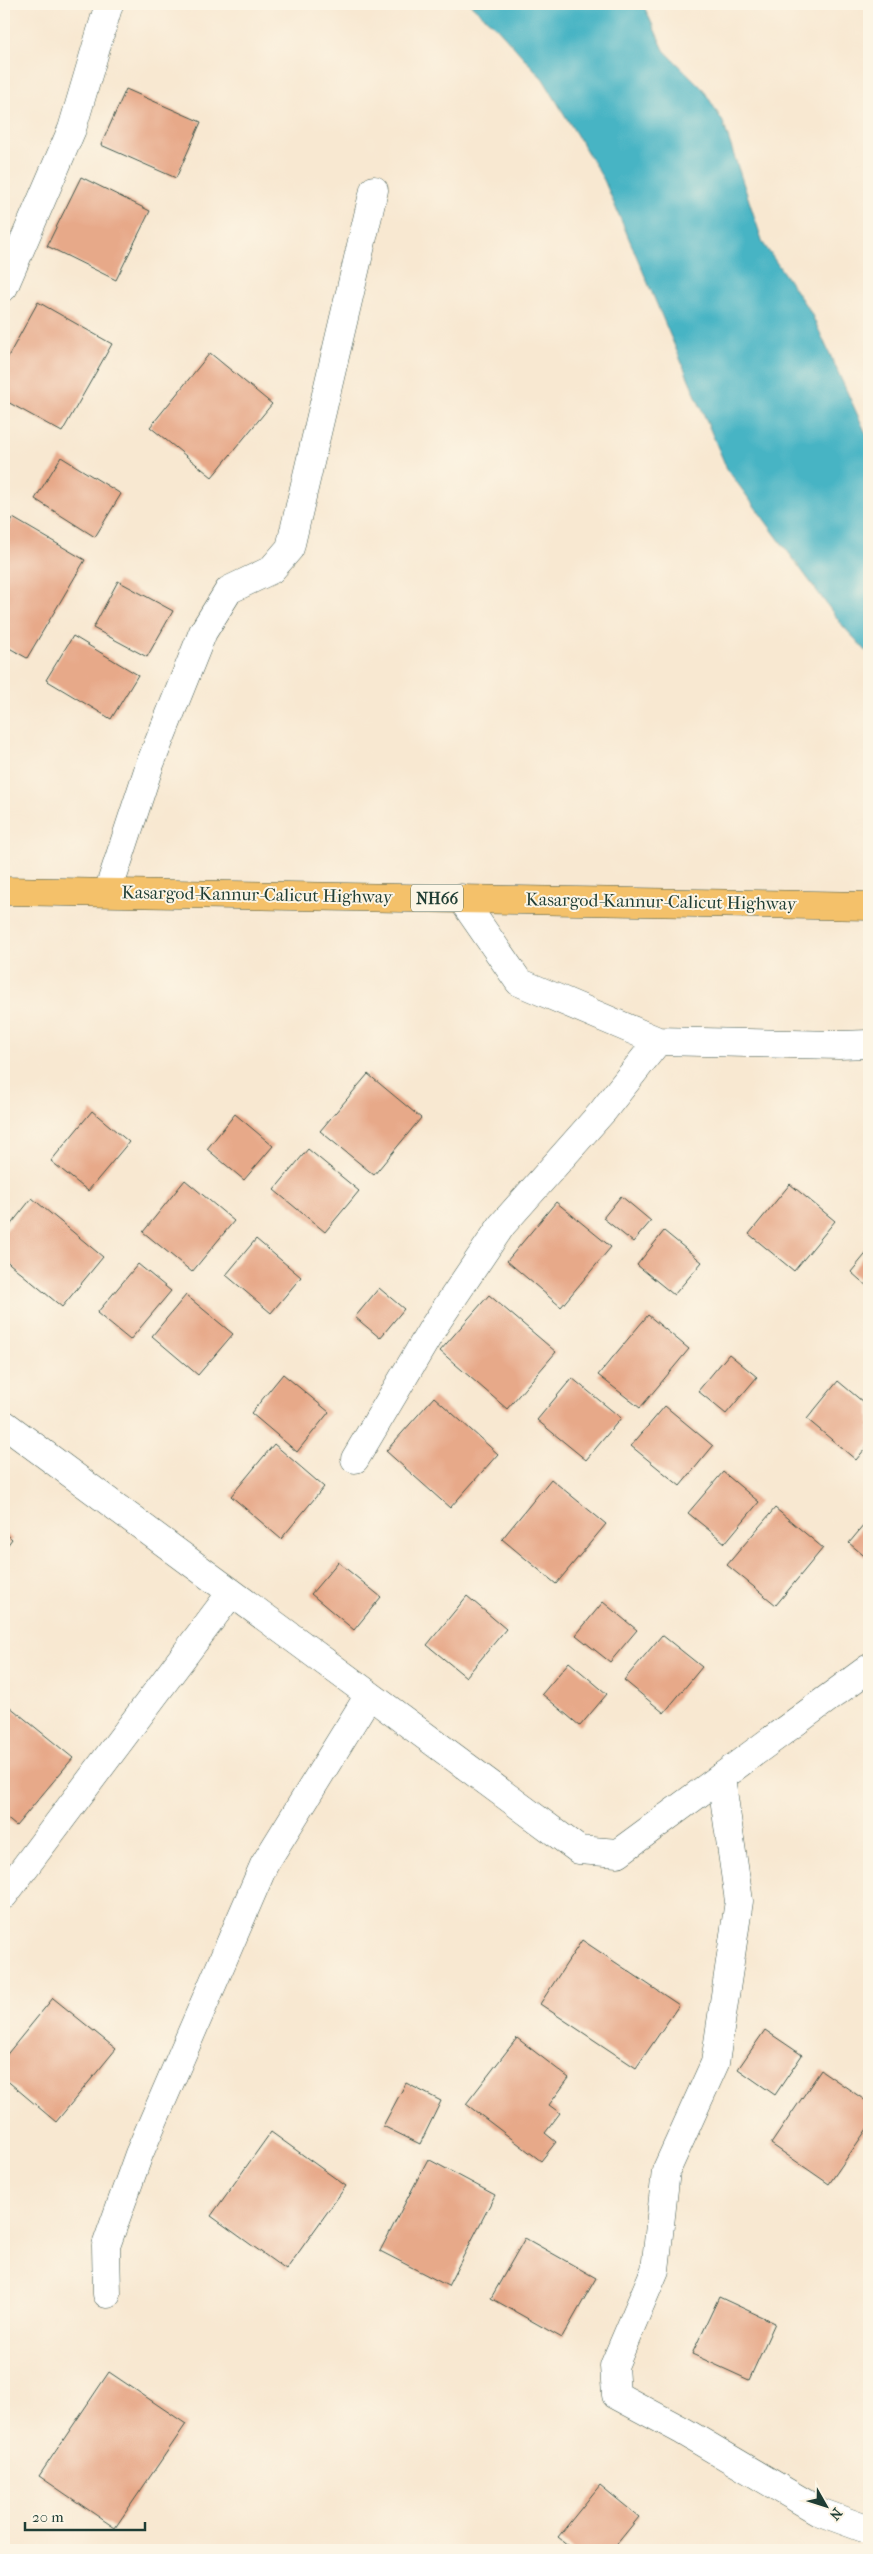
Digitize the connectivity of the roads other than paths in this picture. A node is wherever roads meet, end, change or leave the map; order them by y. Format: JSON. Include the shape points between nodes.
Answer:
{"nodes":[{"id":1,"x":108,"y":4,"type":"edge"},
{"id":2,"x":374,"y":190,"type":"dead end"},
{"id":3,"x":4,"y":287,"type":"edge"},
{"id":4,"x":4,"y":891,"type":"edge"},
{"id":5,"x":108,"y":892,"type":"junction"},
{"id":6,"x":461,"y":898,"type":"junction"},
{"id":7,"x":869,"y":906,"type":"edge"},
{"id":8,"x":658,"y":1041,"type":"junction"},
{"id":9,"x":869,"y":1044,"type":"edge"},
{"id":10,"x":4,"y":1424,"type":"edge"},
{"id":11,"x":355,"y":1460,"type":"dead end"},
{"id":12,"x":231,"y":1593,"type":"junction"},
{"id":13,"x":869,"y":1668,"type":"edge"},
{"id":14,"x":369,"y":1695,"type":"junction"},
{"id":15,"x":721,"y":1777,"type":"junction"},
{"id":16,"x":4,"y":1895,"type":"edge"},
{"id":17,"x":107,"y":2294,"type":"dead end"},
{"id":18,"x":869,"y":2530,"type":"edge"}],
"edges":[{"from":1,"to":3,"type":"street","via":[[72,129]]},
{"from":2,"to":5,"type":"street","via":[[290,548],[271,570],[229,590],[203,632],[150,764]]},
{"from":4,"to":5,"type":"highway","name":"Kasargod-Kannur-Calicut Highway","number":"NH66"},
{"from":5,"to":6,"type":"highway","name":"Kasargod-Kannur-Calicut Highway","number":"NH66"},
{"from":6,"to":7,"type":"highway","name":"Kasargod-Kannur-Calicut Highway","number":"NH66"},
{"from":6,"to":8,"type":"street","via":[[520,982]]},
{"from":8,"to":9,"type":"street"},
{"from":8,"to":11,"type":"street","via":[[603,1111],[502,1225],[434,1326]]},
{"from":10,"to":12,"type":"street"},
{"from":12,"to":14,"type":"street"},
{"from":12,"to":16,"type":"street"},
{"from":13,"to":15,"type":"street"},
{"from":14,"to":15,"type":"street","via":[[578,1850],[618,1853]]},
{"from":14,"to":17,"type":"street","via":[[264,1865],[139,2154],[106,2246]]},
{"from":15,"to":18,"type":"street","via":[[739,1901],[715,2063],[666,2171],[655,2270],[614,2366],[616,2395],[820,2512]]}]}
